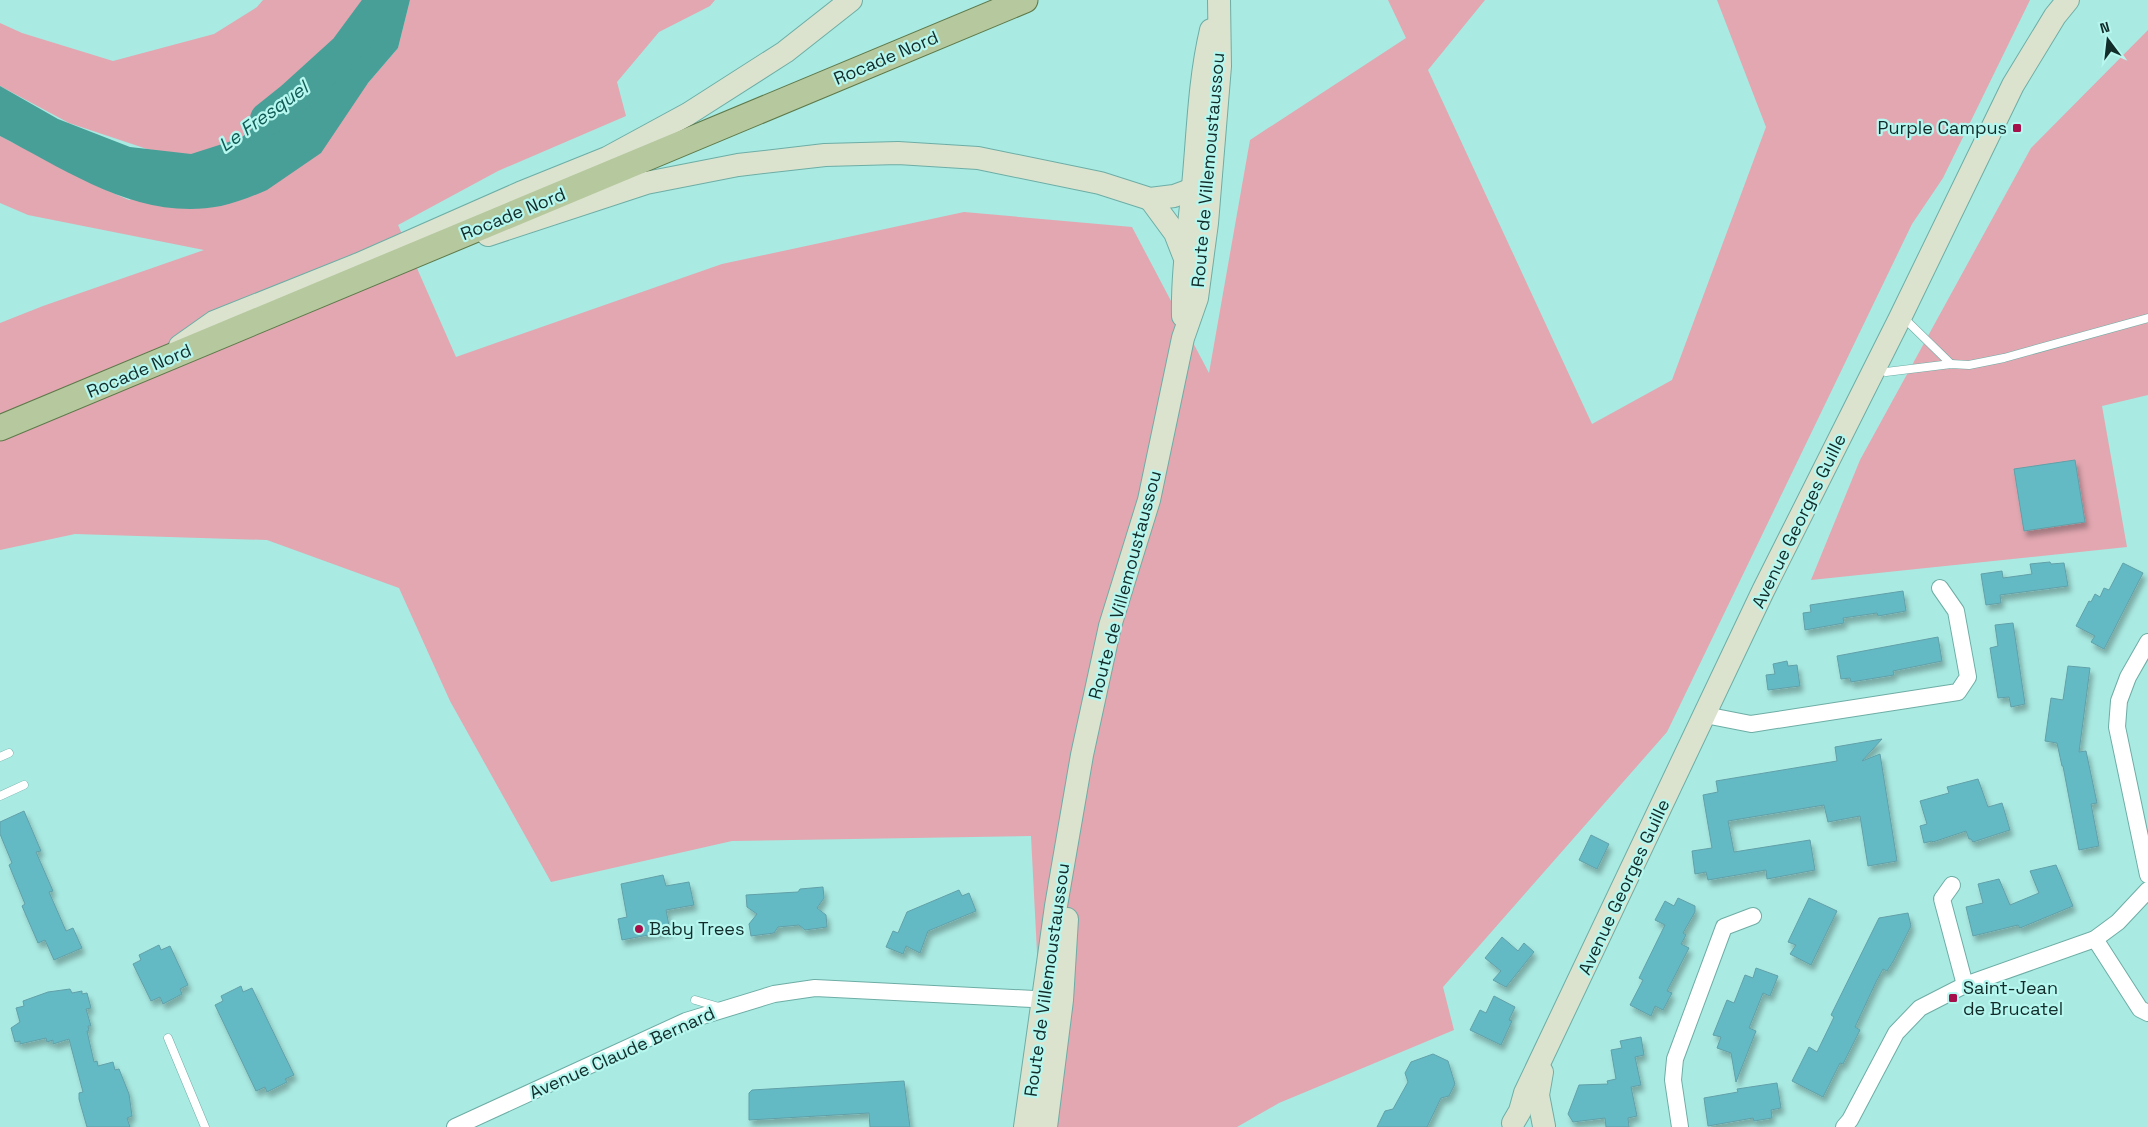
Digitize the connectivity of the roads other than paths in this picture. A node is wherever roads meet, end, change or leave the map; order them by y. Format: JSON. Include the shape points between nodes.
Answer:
{"nodes":[{"id":1,"x":851,"y":0,"type":"edge"},
{"id":2,"x":1025,"y":0,"type":"edge"},
{"id":3,"x":1218,"y":0,"type":"edge"},
{"id":4,"x":2068,"y":0,"type":"edge"},
{"id":5,"x":1211,"y":172,"type":"junction"},
{"id":6,"x":1193,"y":189,"type":"junction"},
{"id":7,"x":1150,"y":199,"type":"junction"},
{"id":8,"x":1185,"y":258,"type":"junction"},
{"id":9,"x":383,"y":267,"type":"junction"},
{"id":10,"x":1900,"y":318,"type":"junction"},
{"id":11,"x":2148,"y":318,"type":"edge"},
{"id":12,"x":1183,"y":338,"type":"junction"},
{"id":13,"x":1951,"y":364,"type":"junction"},
{"id":14,"x":151,"y":366,"type":"junction"},
{"id":15,"x":1875,"y":367,"type":"junction"},
{"id":16,"x":0,"y":428,"type":"edge"},
{"id":17,"x":1940,"y":588,"type":"dead end"},
{"id":18,"x":2147,"y":646,"type":"edge"},
{"id":19,"x":1705,"y":715,"type":"junction"},
{"id":20,"x":9,"y":753,"type":"dead end"},
{"id":21,"x":0,"y":756,"type":"edge"},
{"id":22,"x":24,"y":785,"type":"dead end"},
{"id":23,"x":0,"y":796,"type":"edge"},
{"id":24,"x":2148,"y":875,"type":"edge"},
{"id":25,"x":1952,"y":885,"type":"dead end"},
{"id":26,"x":2148,"y":890,"type":"edge"},
{"id":27,"x":1753,"y":916,"type":"dead end"},
{"id":28,"x":2095,"y":939,"type":"junction"},
{"id":29,"x":1965,"y":985,"type":"junction"},
{"id":30,"x":695,"y":1000,"type":"dead end"},
{"id":31,"x":1053,"y":1000,"type":"junction"},
{"id":32,"x":724,"y":1008,"type":"junction"},
{"id":33,"x":2148,"y":1013,"type":"edge"},
{"id":34,"x":168,"y":1038,"type":"dead end"},
{"id":35,"x":1546,"y":1052,"type":"junction"},
{"id":36,"x":1508,"y":1125,"type":"edge"},
{"id":37,"x":1545,"y":1126,"type":"edge"},
{"id":38,"x":205,"y":1127,"type":"edge"},
{"id":39,"x":455,"y":1127,"type":"edge"},
{"id":40,"x":1025,"y":1127,"type":"edge"},
{"id":41,"x":1046,"y":1127,"type":"edge"},
{"id":42,"x":1680,"y":1127,"type":"edge"},
{"id":43,"x":1844,"y":1127,"type":"edge"}],
"edges":[{"from":1,"to":14,"type":"street","via":[[785,52],[688,114],[607,158],[214,322]]},
{"from":2,"to":9,"type":"main road","name":"Rocade Nord"},
{"from":3,"to":5,"type":"street","name":"Route de Villemoustaussou","via":[[1220,66]]},
{"from":3,"to":6,"type":"street","name":"Route de Villemoustaussou","via":[[1204,62]]},
{"from":4,"to":10,"type":"street","name":"Avenue Georges Guille","via":[[2013,85]]},
{"from":5,"to":6,"type":"street"},
{"from":5,"to":12,"type":"street","name":"Route de Villemoustaussou","via":[[1197,298]]},
{"from":6,"to":7,"type":"street","via":[[1174,196]]},
{"from":6,"to":8,"type":"street","name":"Route de Villemoustaussou"},
{"from":7,"to":8,"type":"street","via":[[1176,233]]},
{"from":7,"to":9,"type":"street","via":[[1100,182],[978,158],[898,153],[825,154],[738,165],[646,183]]},
{"from":8,"to":12,"type":"street","name":"Route de Villemoustaussou"},
{"from":9,"to":14,"type":"main road","name":"Rocade Nord"},
{"from":10,"to":13,"type":"lane","via":[[1910,323]]},
{"from":10,"to":15,"type":"street","name":"Avenue Georges Guille"},
{"from":11,"to":13,"type":"lane","via":[[2004,358],[1969,365]]},
{"from":12,"to":31,"type":"street","name":"Route de Villemoustaussou","via":[[1149,500],[1110,626],[1082,755],[1056,906]]},
{"from":13,"to":15,"type":"lane","via":[[1886,372]]},
{"from":14,"to":16,"type":"main road","name":"Rocade Nord"},
{"from":15,"to":19,"type":"street","name":"Avenue Georges Guille"},
{"from":17,"to":19,"type":"street","via":[[1956,611],[1968,677],[1958,692],[1751,724]]},
{"from":18,"to":24,"type":"street","via":[[2128,677],[2119,700],[2117,727]]},
{"from":19,"to":35,"type":"street","name":"Avenue Georges Guille"},
{"from":20,"to":21,"type":"lane"},
{"from":22,"to":23,"type":"lane"},
{"from":25,"to":29,"type":"street","via":[[1942,899]]},
{"from":26,"to":28,"type":"street","via":[[2118,922]]},
{"from":27,"to":42,"type":"street","via":[[1724,927],[1675,1058],[1673,1080]]},
{"from":28,"to":29,"type":"street"},
{"from":28,"to":33,"type":"street","via":[[2140,1009]]},
{"from":29,"to":43,"type":"street","via":[[1920,1008],[1896,1033]]},
{"from":30,"to":32,"type":"lane"},
{"from":31,"to":32,"type":"street","name":"Avenue Claude Bernard","via":[[816,988],[774,994]]},
{"from":31,"to":40,"type":"street","name":"Route de Villemoustaussou"},
{"from":31,"to":41,"type":"street","name":"Route de Villemoustaussou"},
{"from":32,"to":39,"type":"street","name":"Avenue Claude Bernard","via":[[686,1021]]},
{"from":34,"to":38,"type":"lane"},
{"from":35,"to":36,"type":"street","name":"Avenue Georges Guille","via":[[1525,1093],[1520,1111]]},
{"from":35,"to":37,"type":"street","name":"Avenue Georges Guille","via":[[1538,1095]]},
{"from":36,"to":37,"type":"street","via":[[1532,1122]]}]}
